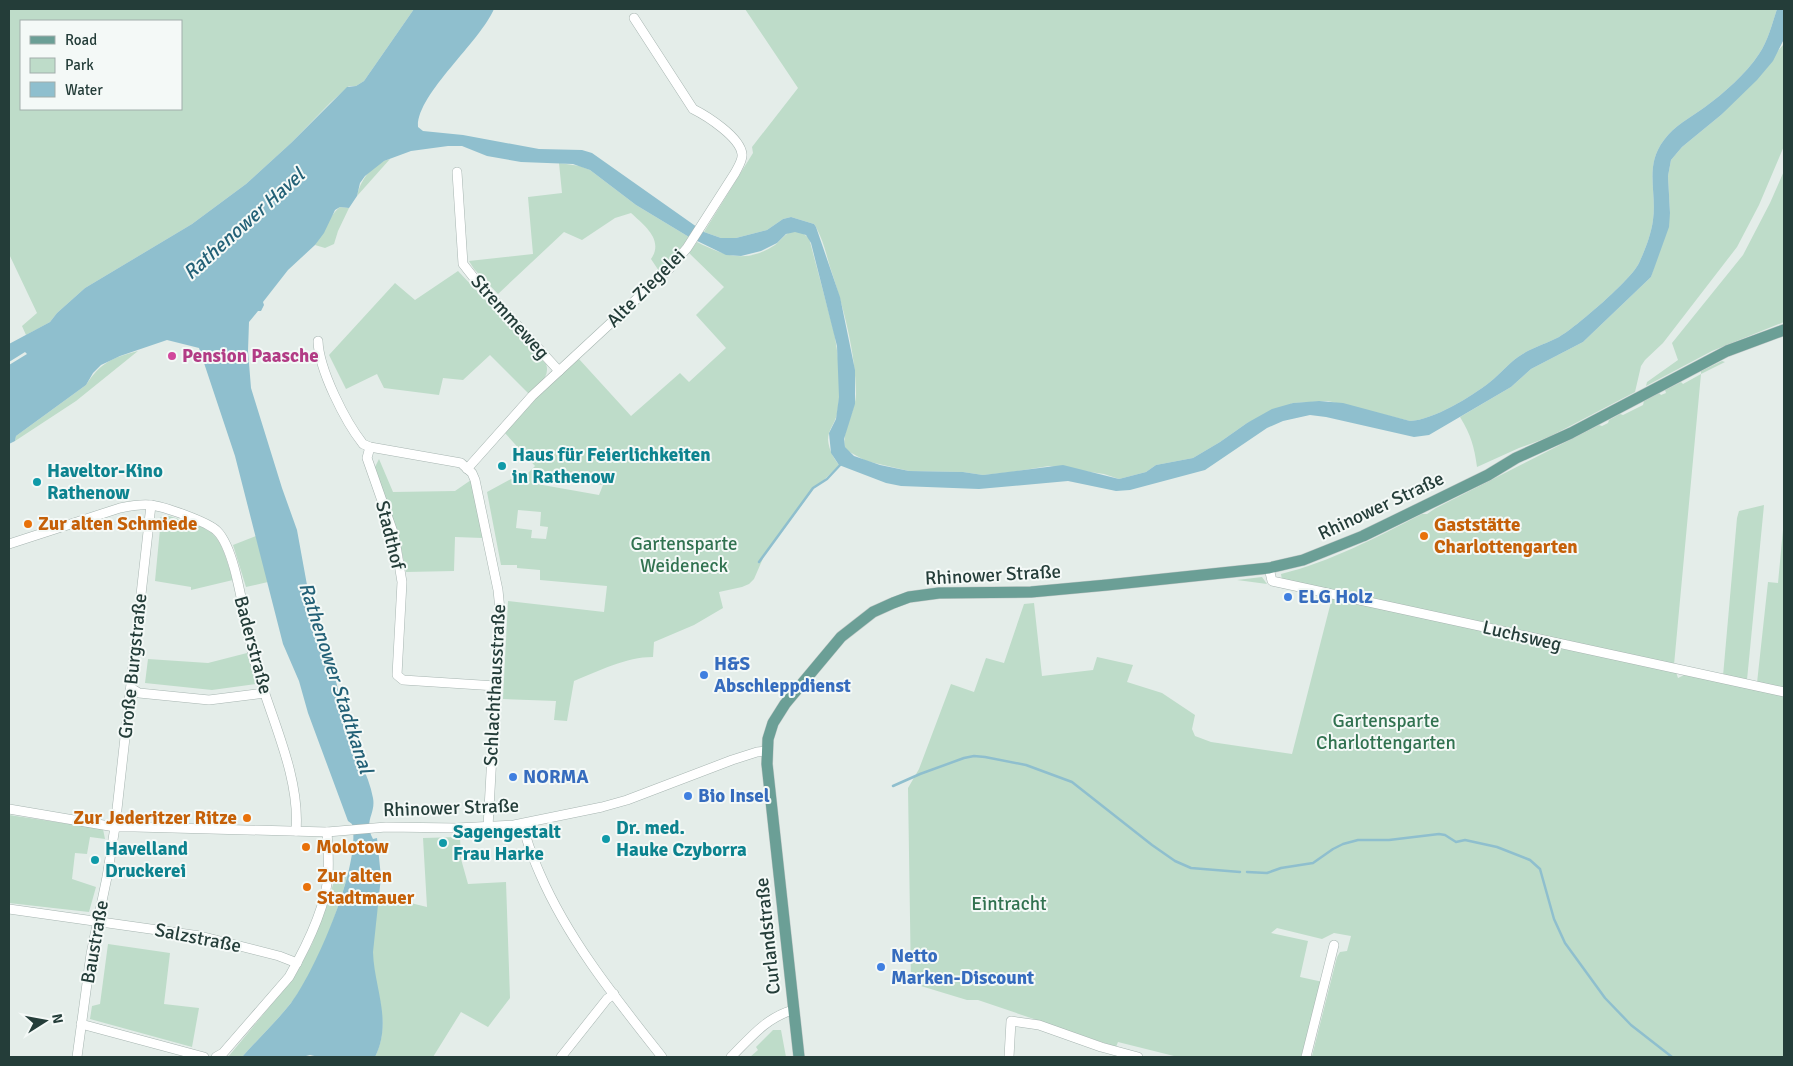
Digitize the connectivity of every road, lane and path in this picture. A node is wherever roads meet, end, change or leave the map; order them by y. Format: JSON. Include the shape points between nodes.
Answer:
{"nodes":[{"id":1,"x":634,"y":18,"type":"dead end"},
{"id":2,"x":457,"y":172,"type":"dead end"},
{"id":3,"x":1784,"y":330,"type":"edge"},
{"id":4,"x":318,"y":341,"type":"dead end"},
{"id":5,"x":559,"y":370,"type":"junction"},
{"id":6,"x":370,"y":447,"type":"junction"},
{"id":7,"x":467,"y":468,"type":"junction"},
{"id":8,"x":151,"y":505,"type":"junction"},
{"id":9,"x":9,"y":544,"type":"edge"},
{"id":10,"x":1269,"y":568,"type":"junction"},
{"id":11,"x":496,"y":686,"type":"junction"},
{"id":12,"x":131,"y":688,"type":"junction"},
{"id":13,"x":1784,"y":692,"type":"edge"},
{"id":14,"x":265,"y":693,"type":"junction"},
{"id":15,"x":766,"y":752,"type":"junction"},
{"id":16,"x":9,"y":808,"type":"edge"},
{"id":17,"x":523,"y":824,"type":"junction"},
{"id":18,"x":115,"y":826,"type":"junction"},
{"id":19,"x":488,"y":827,"type":"junction"},
{"id":20,"x":296,"y":830,"type":"junction"},
{"id":21,"x":327,"y":832,"type":"junction"},
{"id":22,"x":9,"y":909,"type":"edge"},
{"id":23,"x":98,"y":921,"type":"junction"},
{"id":24,"x":1334,"y":945,"type":"dead end"},
{"id":25,"x":297,"y":963,"type":"junction"},
{"id":26,"x":614,"y":994,"type":"junction"},
{"id":27,"x":793,"y":1010,"type":"junction"},
{"id":28,"x":81,"y":1024,"type":"junction"},
{"id":29,"x":76,"y":1057,"type":"edge"},
{"id":30,"x":204,"y":1057,"type":"edge"},
{"id":31,"x":216,"y":1057,"type":"edge"},
{"id":32,"x":561,"y":1057,"type":"edge"},
{"id":33,"x":662,"y":1057,"type":"edge"},
{"id":34,"x":731,"y":1057,"type":"edge"},
{"id":35,"x":799,"y":1057,"type":"edge"},
{"id":36,"x":1009,"y":1057,"type":"edge"},
{"id":37,"x":1138,"y":1057,"type":"edge"},
{"id":38,"x":1306,"y":1057,"type":"edge"}],
"edges":[{"from":1,"to":5,"type":"street","name":"Alte Ziegelei","via":[[692,109],[709,117],[736,141],[742,158],[736,173],[687,248],[669,269]]},
{"from":2,"to":5,"type":"street","name":"Stremmeweg","via":[[463,264]]},
{"from":3,"to":10,"type":"main road","name":"Rhinower Straße","via":[[1728,351],[1363,536],[1321,554]]},
{"from":4,"to":6,"type":"street","via":[[320,358],[333,392],[363,444]]},
{"from":5,"to":7,"type":"street","name":"Alte Ziegelei"},
{"from":6,"to":7,"type":"street","via":[[453,461]]},
{"from":6,"to":11,"type":"street","name":"Stadthof","via":[[367,458],[394,535],[402,582],[397,675],[403,680]]},
{"from":7,"to":11,"type":"street","name":"Schlachthausstraße","via":[[478,488],[498,590]]},
{"from":8,"to":9,"type":"street","via":[[120,508]]},
{"from":8,"to":12,"type":"street","name":"Große Burgstraße"},
{"from":8,"to":14,"type":"street","name":"Baderstraße","via":[[205,522],[222,537],[229,551],[252,652]]},
{"from":10,"to":13,"type":"street","name":"Luchsweg","via":[[1272,581]]},
{"from":10,"to":15,"type":"main road","name":"Rhinower Straße","via":[[1031,592],[939,593],[893,603],[873,612],[841,637],[785,704],[768,739]]},
{"from":11,"to":19,"type":"street","name":"Schlachthausstraße"},
{"from":12,"to":14,"type":"street","via":[[139,693],[203,700]]},
{"from":12,"to":18,"type":"street","name":"Große Burgstraße"},
{"from":14,"to":20,"type":"street","name":"Baderstraße","via":[[295,794]]},
{"from":15,"to":17,"type":"street","name":"Rhinower Straße","via":[[732,760],[611,805]]},
{"from":15,"to":27,"type":"main road","name":"Curlandstraße"},
{"from":16,"to":18,"type":"street","name":"Rhinower Straße"},
{"from":17,"to":19,"type":"street","name":"Rhinower Straße"},
{"from":17,"to":26,"type":"street","via":[[536,865],[555,906]]},
{"from":18,"to":20,"type":"street","name":"Rhinower Straße"},
{"from":18,"to":23,"type":"street","name":"Baustraße"},
{"from":19,"to":21,"type":"street","name":"Rhinower Straße","via":[[369,828]]},
{"from":20,"to":21,"type":"street","name":"Rhinower Straße"},
{"from":21,"to":25,"type":"street","via":[[328,876],[322,903]]},
{"from":22,"to":23,"type":"street","name":"Salzstraße"},
{"from":23,"to":25,"type":"street","name":"Salzstraße","via":[[215,939]]},
{"from":23,"to":28,"type":"street","name":"Baustraße"},
{"from":24,"to":38,"type":"street"},
{"from":25,"to":31,"type":"street","via":[[289,977],[223,1054]]},
{"from":26,"to":32,"type":"street"},
{"from":26,"to":33,"type":"street"},
{"from":27,"to":34,"type":"street","via":[[770,1019]]},
{"from":27,"to":35,"type":"main road","name":"Curlandstraße"},
{"from":28,"to":29,"type":"street","name":"Baustraße"},
{"from":28,"to":30,"type":"street"},
{"from":36,"to":37,"type":"street","via":[[1011,1021],[1039,1025]]}]}
